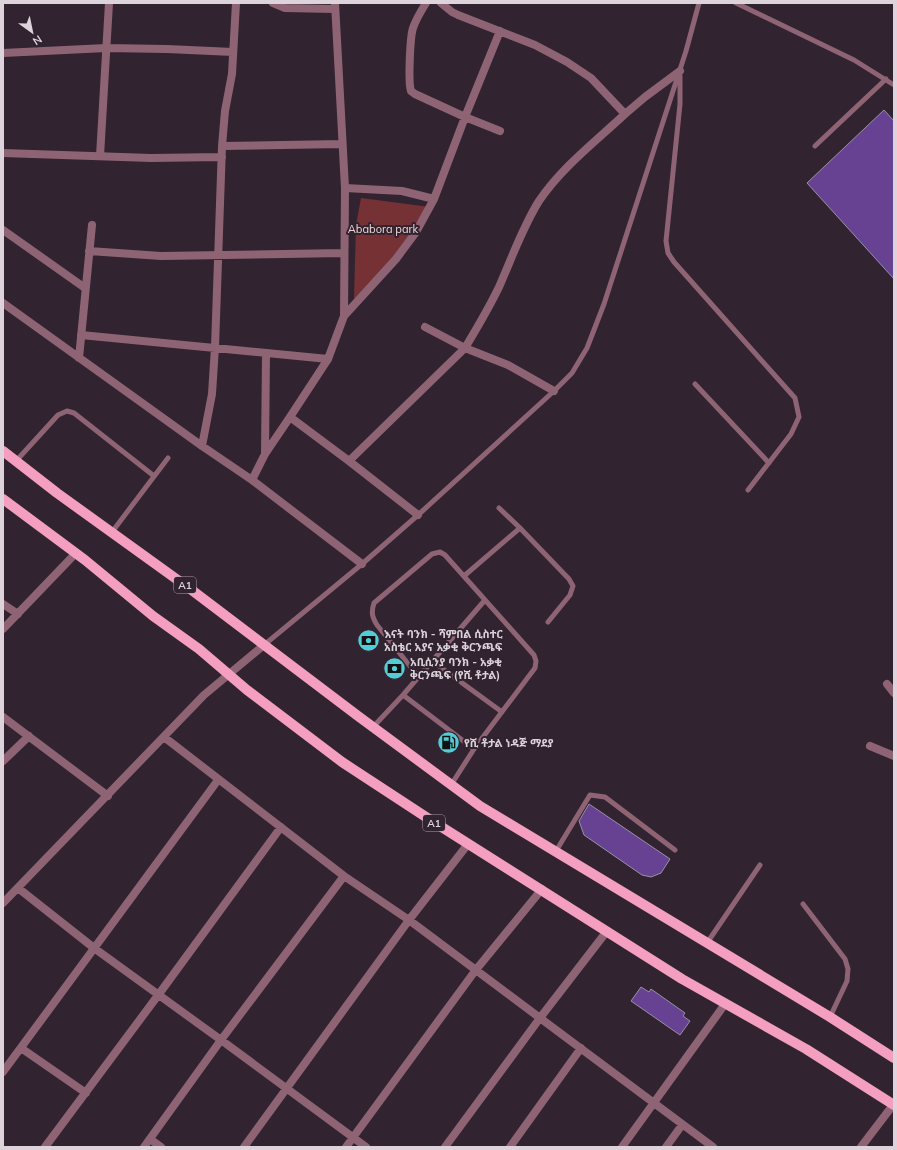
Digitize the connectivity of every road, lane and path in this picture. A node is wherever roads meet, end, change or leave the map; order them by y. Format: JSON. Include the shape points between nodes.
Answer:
{"nodes":[{"id":1,"x":109,"y":3,"type":"edge"},
{"id":2,"x":236,"y":3,"type":"edge"},
{"id":3,"x":273,"y":3,"type":"edge"},
{"id":4,"x":426,"y":3,"type":"edge"},
{"id":5,"x":440,"y":3,"type":"edge"},
{"id":6,"x":699,"y":3,"type":"edge"},
{"id":7,"x":736,"y":3,"type":"edge"},
{"id":8,"x":335,"y":6,"type":"edge"},
{"id":9,"x":500,"y":31,"type":"junction"},
{"id":10,"x":106,"y":48,"type":"junction"},
{"id":11,"x":233,"y":52,"type":"junction"},
{"id":12,"x":3,"y":53,"type":"edge"},
{"id":13,"x":680,"y":70,"type":"junction"},
{"id":14,"x":886,"y":79,"type":"junction"},
{"id":15,"x":894,"y":85,"type":"edge"},
{"id":16,"x":625,"y":114,"type":"junction"},
{"id":17,"x":464,"y":117,"type":"junction"},
{"id":18,"x":500,"y":131,"type":"dead end"},
{"id":19,"x":342,"y":144,"type":"junction"},
{"id":20,"x":222,"y":146,"type":"junction"},
{"id":21,"x":815,"y":146,"type":"dead end"},
{"id":22,"x":3,"y":153,"type":"edge"},
{"id":23,"x":100,"y":156,"type":"junction"},
{"id":24,"x":222,"y":157,"type":"junction"},
{"id":25,"x":345,"y":188,"type":"junction"},
{"id":26,"x":434,"y":199,"type":"junction"},
{"id":27,"x":92,"y":225,"type":"dead end"},
{"id":28,"x":3,"y":230,"type":"edge"},
{"id":29,"x":89,"y":251,"type":"junction"},
{"id":30,"x":344,"y":253,"type":"junction"},
{"id":31,"x":217,"y":256,"type":"junction"},
{"id":32,"x":86,"y":288,"type":"junction"},
{"id":33,"x":3,"y":303,"type":"edge"},
{"id":34,"x":344,"y":316,"type":"junction"},
{"id":35,"x":425,"y":327,"type":"dead end"},
{"id":36,"x":81,"y":335,"type":"junction"},
{"id":37,"x":215,"y":347,"type":"junction"},
{"id":38,"x":465,"y":348,"type":"junction"},
{"id":39,"x":266,"y":353,"type":"junction"},
{"id":40,"x":78,"y":358,"type":"junction"},
{"id":41,"x":328,"y":359,"type":"junction"},
{"id":42,"x":695,"y":384,"type":"dead end"},
{"id":43,"x":554,"y":391,"type":"junction"},
{"id":44,"x":290,"y":417,"type":"junction"},
{"id":45,"x":202,"y":446,"type":"junction"},
{"id":46,"x":3,"y":450,"type":"edge"},
{"id":47,"x":265,"y":454,"type":"junction"},
{"id":48,"x":168,"y":458,"type":"dead end"},
{"id":49,"x":16,"y":461,"type":"junction"},
{"id":50,"x":349,"y":461,"type":"junction"},
{"id":51,"x":769,"y":463,"type":"junction"},
{"id":52,"x":154,"y":476,"type":"junction"},
{"id":53,"x":252,"y":480,"type":"junction"},
{"id":54,"x":748,"y":490,"type":"dead end"},
{"id":55,"x":3,"y":499,"type":"edge"},
{"id":56,"x":499,"y":508,"type":"dead end"},
{"id":57,"x":418,"y":515,"type":"junction"},
{"id":58,"x":520,"y":528,"type":"junction"},
{"id":59,"x":112,"y":532,"type":"junction"},
{"id":60,"x":75,"y":554,"type":"junction"},
{"id":61,"x":362,"y":564,"type":"junction"},
{"id":62,"x":464,"y":576,"type":"junction"},
{"id":63,"x":485,"y":600,"type":"junction"},
{"id":64,"x":3,"y":604,"type":"edge"},
{"id":65,"x":18,"y":614,"type":"junction"},
{"id":66,"x":548,"y":622,"type":"dead end"},
{"id":67,"x":3,"y":630,"type":"edge"},
{"id":68,"x":264,"y":644,"type":"junction"},
{"id":69,"x":432,"y":661,"type":"junction"},
{"id":70,"x":228,"y":674,"type":"junction"},
{"id":71,"x":418,"y":676,"type":"junction"},
{"id":72,"x":888,"y":684,"type":"dead end"},
{"id":73,"x":894,"y":693,"type":"edge"},
{"id":74,"x":403,"y":695,"type":"junction"},
{"id":75,"x":502,"y":712,"type":"junction"},
{"id":76,"x":3,"y":717,"type":"edge"},
{"id":77,"x":373,"y":727,"type":"junction"},
{"id":78,"x":29,"y":736,"type":"junction"},
{"id":79,"x":164,"y":737,"type":"junction"},
{"id":80,"x":870,"y":746,"type":"dead end"},
{"id":81,"x":474,"y":749,"type":"junction"},
{"id":82,"x":894,"y":756,"type":"edge"},
{"id":83,"x":3,"y":760,"type":"edge"},
{"id":84,"x":218,"y":780,"type":"junction"},
{"id":85,"x":451,"y":785,"type":"junction"},
{"id":86,"x":108,"y":796,"type":"junction"},
{"id":87,"x":281,"y":827,"type":"junction"},
{"id":88,"x":468,"y":844,"type":"junction"},
{"id":89,"x":675,"y":850,"type":"dead end"},
{"id":90,"x":556,"y":851,"type":"junction"},
{"id":91,"x":760,"y":864,"type":"dead end"},
{"id":92,"x":344,"y":876,"type":"junction"},
{"id":93,"x":18,"y":888,"type":"junction"},
{"id":94,"x":542,"y":890,"type":"junction"},
{"id":95,"x":3,"y":903,"type":"edge"},
{"id":96,"x":803,"y":904,"type":"dead end"},
{"id":97,"x":409,"y":920,"type":"junction"},
{"id":98,"x":607,"y":931,"type":"junction"},
{"id":99,"x":707,"y":943,"type":"junction"},
{"id":100,"x":94,"y":948,"type":"junction"},
{"id":101,"x":475,"y":971,"type":"junction"},
{"id":102,"x":159,"y":994,"type":"junction"},
{"id":103,"x":725,"y":1004,"type":"junction"},
{"id":104,"x":830,"y":1017,"type":"junction"},
{"id":105,"x":540,"y":1018,"type":"junction"},
{"id":106,"x":221,"y":1040,"type":"junction"},
{"id":107,"x":21,"y":1048,"type":"junction"},
{"id":108,"x":581,"y":1048,"type":"junction"},
{"id":109,"x":894,"y":1057,"type":"edge"},
{"id":110,"x":3,"y":1072,"type":"edge"},
{"id":111,"x":287,"y":1089,"type":"junction"},
{"id":112,"x":86,"y":1093,"type":"junction"},
{"id":113,"x":655,"y":1103,"type":"junction"},
{"id":114,"x":893,"y":1105,"type":"edge"},
{"id":115,"x":682,"y":1125,"type":"junction"},
{"id":116,"x":353,"y":1137,"type":"junction"},
{"id":117,"x":150,"y":1139,"type":"junction"},
{"id":118,"x":45,"y":1147,"type":"edge"},
{"id":119,"x":144,"y":1147,"type":"edge"},
{"id":120,"x":160,"y":1147,"type":"edge"},
{"id":121,"x":244,"y":1147,"type":"edge"},
{"id":122,"x":346,"y":1147,"type":"edge"},
{"id":123,"x":366,"y":1147,"type":"edge"},
{"id":124,"x":445,"y":1147,"type":"edge"},
{"id":125,"x":510,"y":1147,"type":"edge"},
{"id":126,"x":622,"y":1147,"type":"edge"},
{"id":127,"x":666,"y":1147,"type":"edge"},
{"id":128,"x":713,"y":1147,"type":"edge"},
{"id":129,"x":861,"y":1147,"type":"edge"}],
"edges":[{"from":1,"to":10,"type":"street"},
{"from":2,"to":11,"type":"street"},
{"from":3,"to":8,"type":"street","via":[[285,8]]},
{"from":4,"to":17,"type":"street","via":[[412,30],[409,86],[415,94]]},
{"from":5,"to":9,"type":"street","via":[[458,15]]},
{"from":6,"to":13,"type":"lane"},
{"from":7,"to":14,"type":"lane","via":[[854,60]]},
{"from":8,"to":19,"type":"street"},
{"from":9,"to":16,"type":"street","via":[[535,45],[578,68]]},
{"from":9,"to":17,"type":"street"},
{"from":10,"to":11,"type":"street"},
{"from":10,"to":12,"type":"street"},
{"from":10,"to":23,"type":"street"},
{"from":11,"to":20,"type":"street"},
{"from":13,"to":16,"type":"street"},
{"from":13,"to":43,"type":"lane","via":[[628,235],[587,348],[572,373]]},
{"from":13,"to":51,"type":"lane","via":[[680,104],[666,242],[668,253],[794,398],[799,417],[791,434]]},
{"from":14,"to":15,"type":"lane"},
{"from":14,"to":21,"type":"lane"},
{"from":16,"to":38,"type":"street","via":[[560,174],[539,201],[523,230],[499,288]]},
{"from":17,"to":18,"type":"street"},
{"from":17,"to":26,"type":"street"},
{"from":19,"to":20,"type":"street"},
{"from":19,"to":25,"type":"street"},
{"from":20,"to":24,"type":"street"},
{"from":22,"to":23,"type":"street"},
{"from":23,"to":24,"type":"street"},
{"from":24,"to":31,"type":"street"},
{"from":25,"to":26,"type":"street","via":[[402,191]]},
{"from":25,"to":30,"type":"street"},
{"from":26,"to":34,"type":"street","via":[[416,232],[396,259]]},
{"from":27,"to":29,"type":"street"},
{"from":28,"to":32,"type":"street"},
{"from":29,"to":31,"type":"street","via":[[161,256]]},
{"from":29,"to":32,"type":"street"},
{"from":30,"to":31,"type":"street"},
{"from":30,"to":34,"type":"street"},
{"from":31,"to":37,"type":"street"},
{"from":32,"to":36,"type":"street"},
{"from":33,"to":40,"type":"street"},
{"from":34,"to":41,"type":"street"},
{"from":35,"to":38,"type":"street"},
{"from":36,"to":37,"type":"street"},
{"from":36,"to":40,"type":"street"},
{"from":37,"to":39,"type":"street"},
{"from":37,"to":45,"type":"street","via":[[212,394]]},
{"from":38,"to":43,"type":"street","via":[[508,366]]},
{"from":38,"to":50,"type":"street"},
{"from":39,"to":41,"type":"street"},
{"from":39,"to":47,"type":"street"},
{"from":40,"to":45,"type":"street"},
{"from":41,"to":44,"type":"street"},
{"from":42,"to":51,"type":"lane"},
{"from":43,"to":57,"type":"lane"},
{"from":44,"to":47,"type":"street"},
{"from":44,"to":50,"type":"street"},
{"from":45,"to":53,"type":"street"},
{"from":46,"to":49,"type":"main road","number":"A1"},
{"from":47,"to":53,"type":"street"},
{"from":48,"to":52,"type":"lane"},
{"from":49,"to":52,"type":"lane","via":[[58,415],[67,411],[74,413]]},
{"from":49,"to":59,"type":"main road","number":"A1"},
{"from":50,"to":57,"type":"street"},
{"from":51,"to":54,"type":"lane"},
{"from":52,"to":59,"type":"lane"},
{"from":53,"to":61,"type":"street"},
{"from":55,"to":60,"type":"main road","number":"A1"},
{"from":56,"to":58,"type":"lane"},
{"from":57,"to":61,"type":"lane"},
{"from":58,"to":62,"type":"lane"},
{"from":58,"to":66,"type":"lane","via":[[573,586],[570,595]]},
{"from":59,"to":68,"type":"main road","number":"A1"},
{"from":60,"to":65,"type":"street"},
{"from":60,"to":70,"type":"main road","number":"A1"},
{"from":61,"to":68,"type":"lane"},
{"from":62,"to":63,"type":"lane"},
{"from":62,"to":71,"type":"lane","via":[[445,555],[440,552],[432,554],[374,603],[371,610],[377,625]]},
{"from":63,"to":69,"type":"lane"},
{"from":63,"to":75,"type":"lane","via":[[534,655],[536,661],[535,668]]},
{"from":64,"to":65,"type":"street"},
{"from":65,"to":67,"type":"street"},
{"from":68,"to":70,"type":"street"},
{"from":68,"to":77,"type":"main road","number":"A1"},
{"from":69,"to":71,"type":"lane"},
{"from":69,"to":75,"type":"lane"},
{"from":70,"to":79,"type":"street"},
{"from":70,"to":88,"type":"main road","number":"A1","via":[[342,762]]},
{"from":71,"to":74,"type":"lane"},
{"from":72,"to":73,"type":"street"},
{"from":74,"to":77,"type":"lane"},
{"from":74,"to":81,"type":"lane"},
{"from":75,"to":81,"type":"lane"},
{"from":76,"to":78,"type":"street"},
{"from":77,"to":85,"type":"main road"},
{"from":78,"to":83,"type":"street"},
{"from":78,"to":86,"type":"street"},
{"from":79,"to":84,"type":"street"},
{"from":79,"to":86,"type":"street"},
{"from":80,"to":82,"type":"street"},
{"from":81,"to":85,"type":"lane"},
{"from":84,"to":87,"type":"street"},
{"from":84,"to":100,"type":"street"},
{"from":85,"to":90,"type":"main road","via":[[480,806]]},
{"from":86,"to":93,"type":"street"},
{"from":87,"to":92,"type":"street"},
{"from":87,"to":102,"type":"street"},
{"from":88,"to":94,"type":"main road","number":"A1"},
{"from":88,"to":97,"type":"street"},
{"from":89,"to":90,"type":"lane","via":[[605,797],[590,796]]},
{"from":90,"to":99,"type":"main road"},
{"from":91,"to":99,"type":"lane"},
{"from":92,"to":97,"type":"street"},
{"from":92,"to":106,"type":"street"},
{"from":93,"to":95,"type":"street"},
{"from":93,"to":100,"type":"street"},
{"from":94,"to":98,"type":"main road","number":"A1"},
{"from":94,"to":101,"type":"street"},
{"from":96,"to":104,"type":"lane","via":[[845,959],[848,969],[847,981]]},
{"from":97,"to":101,"type":"street"},
{"from":97,"to":111,"type":"street"},
{"from":98,"to":103,"type":"main road","number":"A1"},
{"from":98,"to":105,"type":"street"},
{"from":99,"to":104,"type":"main road"},
{"from":100,"to":102,"type":"street"},
{"from":100,"to":107,"type":"street"},
{"from":101,"to":105,"type":"street"},
{"from":101,"to":116,"type":"street"},
{"from":102,"to":106,"type":"street"},
{"from":102,"to":112,"type":"street"},
{"from":103,"to":113,"type":"street"},
{"from":103,"to":114,"type":"main road","number":"A1","via":[[806,1049]]},
{"from":104,"to":109,"type":"main road"},
{"from":105,"to":108,"type":"street"},
{"from":105,"to":124,"type":"street"},
{"from":106,"to":111,"type":"street"},
{"from":106,"to":117,"type":"street"},
{"from":107,"to":110,"type":"street"},
{"from":107,"to":112,"type":"street"},
{"from":108,"to":113,"type":"street"},
{"from":108,"to":125,"type":"street"},
{"from":111,"to":116,"type":"street"},
{"from":111,"to":121,"type":"street"},
{"from":112,"to":118,"type":"street"},
{"from":113,"to":115,"type":"street"},
{"from":113,"to":126,"type":"street"},
{"from":114,"to":129,"type":"street"},
{"from":115,"to":127,"type":"street"},
{"from":115,"to":128,"type":"street"},
{"from":116,"to":122,"type":"street"},
{"from":116,"to":123,"type":"street"},
{"from":117,"to":119,"type":"street"},
{"from":117,"to":120,"type":"street"}]}
